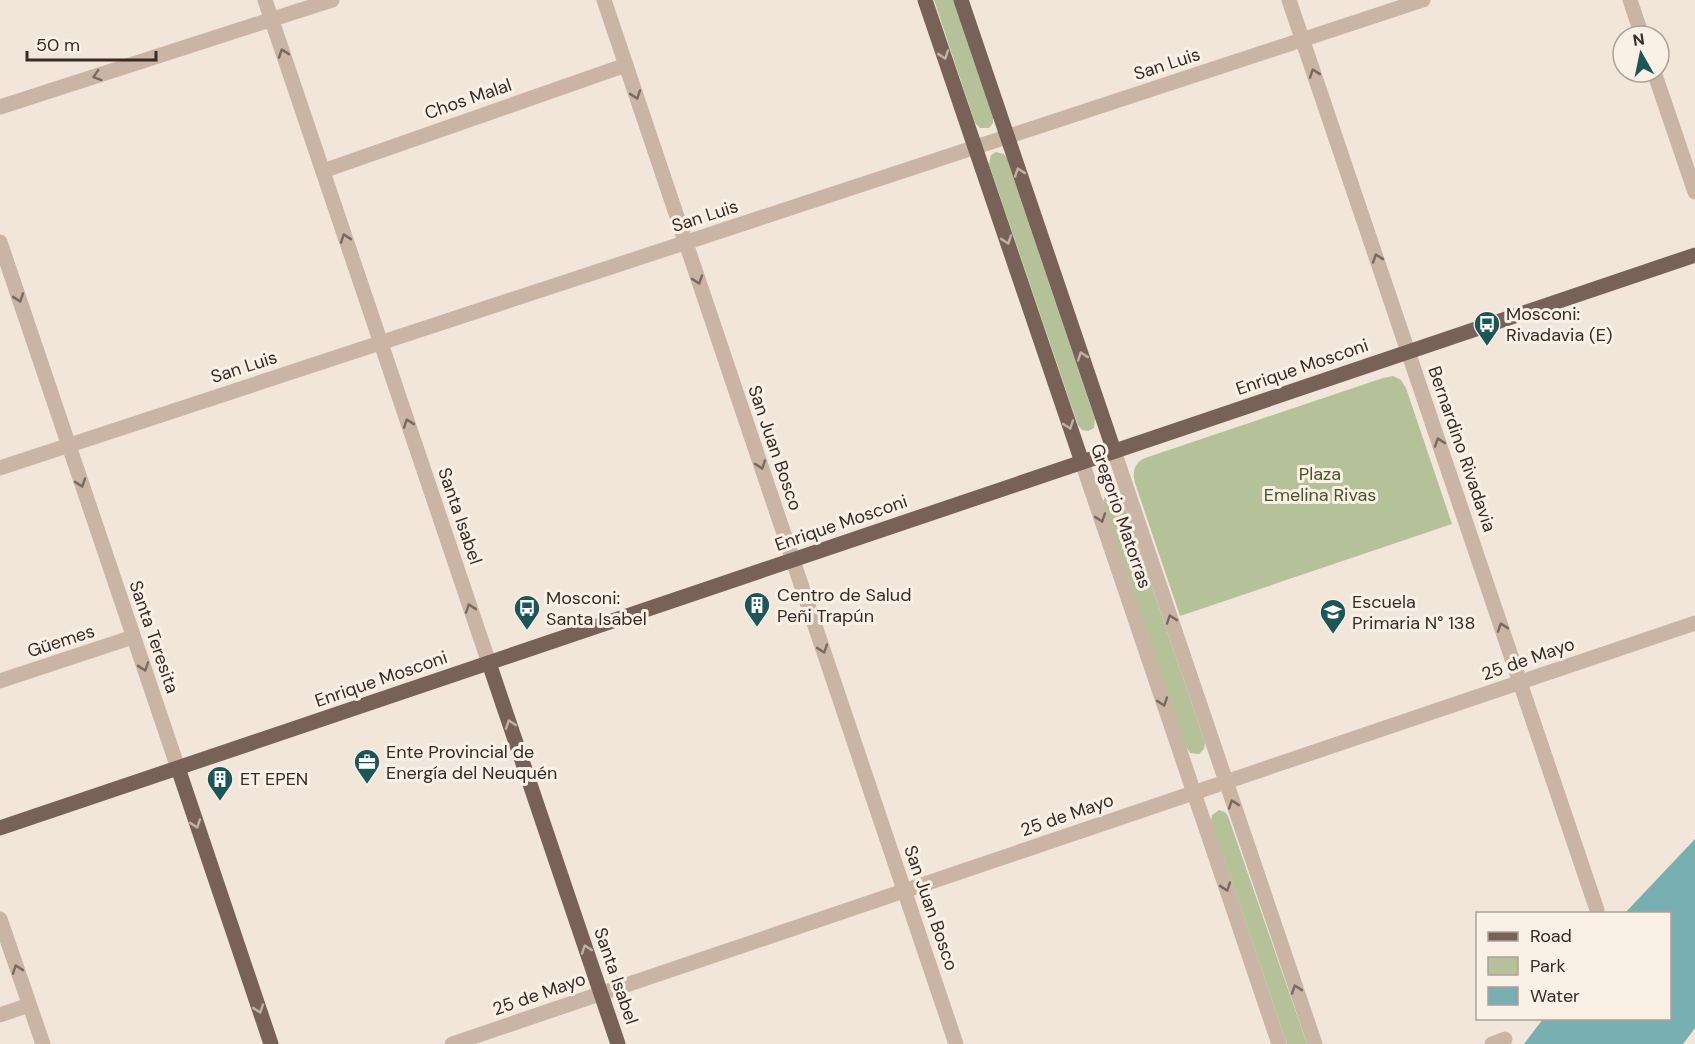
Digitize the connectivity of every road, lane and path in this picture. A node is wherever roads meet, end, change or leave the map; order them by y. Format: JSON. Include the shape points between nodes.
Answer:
{"nodes":[{"id":1,"x":265,"y":0,"type":"edge"},
{"id":2,"x":333,"y":0,"type":"edge"},
{"id":3,"x":604,"y":0,"type":"edge"},
{"id":4,"x":925,"y":0,"type":"edge"},
{"id":5,"x":961,"y":0,"type":"edge"},
{"id":6,"x":1289,"y":0,"type":"edge"},
{"id":7,"x":1423,"y":0,"type":"edge"},
{"id":8,"x":1630,"y":0,"type":"edge"},
{"id":9,"x":271,"y":20,"type":"junction"},
{"id":10,"x":1638,"y":24,"type":"edge"},
{"id":11,"x":1303,"y":39,"type":"junction"},
{"id":12,"x":626,"y":65,"type":"junction"},
{"id":13,"x":1658,"y":84,"type":"edge"},
{"id":14,"x":0,"y":107,"type":"edge"},
{"id":15,"x":1007,"y":137,"type":"junction"},
{"id":16,"x":975,"y":147,"type":"junction"},
{"id":17,"x":322,"y":171,"type":"junction"},
{"id":18,"x":1695,"y":192,"type":"edge"},
{"id":19,"x":0,"y":242,"type":"edge"},
{"id":20,"x":686,"y":242,"type":"junction"},
{"id":21,"x":1695,"y":255,"type":"edge"},
{"id":22,"x":381,"y":343,"type":"junction"},
{"id":23,"x":1408,"y":352,"type":"junction"},
{"id":24,"x":69,"y":446,"type":"junction"},
{"id":25,"x":1114,"y":452,"type":"junction"},
{"id":26,"x":1082,"y":462,"type":"junction"},
{"id":27,"x":0,"y":468,"type":"edge"},
{"id":28,"x":793,"y":560,"type":"junction"},
{"id":29,"x":1695,"y":623,"type":"edge"},
{"id":30,"x":133,"y":637,"type":"junction"},
{"id":31,"x":489,"y":663,"type":"junction"},
{"id":32,"x":0,"y":681,"type":"edge"},
{"id":33,"x":1520,"y":682,"type":"junction"},
{"id":34,"x":178,"y":768,"type":"junction"},
{"id":35,"x":1226,"y":782,"type":"junction"},
{"id":36,"x":1194,"y":793,"type":"junction"},
{"id":37,"x":0,"y":828,"type":"edge"},
{"id":38,"x":905,"y":891,"type":"junction"},
{"id":39,"x":1597,"y":910,"type":"dead end"},
{"id":40,"x":0,"y":919,"type":"edge"},
{"id":41,"x":602,"y":993,"type":"junction"},
{"id":42,"x":29,"y":1005,"type":"junction"},
{"id":43,"x":0,"y":1015,"type":"edge"},
{"id":44,"x":43,"y":1044,"type":"edge"},
{"id":45,"x":271,"y":1044,"type":"edge"},
{"id":46,"x":452,"y":1044,"type":"edge"},
{"id":47,"x":618,"y":1044,"type":"edge"},
{"id":48,"x":956,"y":1044,"type":"edge"},
{"id":49,"x":1279,"y":1044,"type":"edge"},
{"id":50,"x":1315,"y":1044,"type":"edge"}],
"edges":[{"from":1,"to":9,"type":"street","name":"Santa Isabel"},
{"from":2,"to":9,"type":"street"},
{"from":3,"to":12,"type":"street","name":"San Juan Bosco"},
{"from":4,"to":16,"type":"main road","name":"Gregorio Matorras","one_way":true},
{"from":5,"to":15,"type":"main road","name":"Gregorio Matorras"},
{"from":6,"to":11,"type":"street","name":"Bernardino Rivadavia"},
{"from":7,"to":11,"type":"street","name":"San Luis"},
{"from":8,"to":10,"type":"street"},
{"from":9,"to":14,"type":"street","one_way":true},
{"from":17,"to":9,"type":"street","name":"Santa Isabel","one_way":true},
{"from":11,"to":15,"type":"street","name":"San Luis"},
{"from":23,"to":11,"type":"street","name":"Bernardino Rivadavia","one_way":true},
{"from":12,"to":17,"type":"street","name":"Chos Malal"},
{"from":12,"to":20,"type":"street","name":"San Juan Bosco","one_way":true},
{"from":13,"to":18,"type":"street"},
{"from":15,"to":16,"type":"street","name":"San Luis"},
{"from":25,"to":15,"type":"main road","name":"Gregorio Matorras","one_way":true},
{"from":16,"to":20,"type":"street","name":"San Luis"},
{"from":16,"to":26,"type":"main road","name":"Gregorio Matorras","one_way":true},
{"from":22,"to":17,"type":"street","name":"Santa Isabel","one_way":true},
{"from":19,"to":24,"type":"street","name":"Santa Teresita","one_way":true},
{"from":20,"to":22,"type":"street","name":"San Luis"},
{"from":20,"to":28,"type":"street","name":"San Juan Bosco","one_way":true},
{"from":21,"to":23,"type":"main road","name":"Enrique Mosconi"},
{"from":22,"to":24,"type":"street","name":"San Luis"},
{"from":31,"to":22,"type":"street","name":"Santa Isabel","one_way":true},
{"from":23,"to":25,"type":"main road","name":"Enrique Mosconi"},
{"from":33,"to":23,"type":"street","name":"Bernardino Rivadavia","one_way":true},
{"from":24,"to":27,"type":"street","name":"San Luis"},
{"from":24,"to":30,"type":"street","name":"Santa Teresita","one_way":true},
{"from":25,"to":26,"type":"main road","name":"Enrique Mosconi"},
{"from":35,"to":25,"type":"street","name":"Gregorio Matorras","one_way":true},
{"from":26,"to":28,"type":"main road","name":"Enrique Mosconi"},
{"from":26,"to":36,"type":"street","name":"Gregorio Matorras","one_way":true},
{"from":28,"to":31,"type":"main road","name":"Enrique Mosconi"},
{"from":28,"to":38,"type":"street","name":"San Juan Bosco","one_way":true},
{"from":29,"to":33,"type":"street","name":"25 de Mayo"},
{"from":30,"to":32,"type":"street","name":"Güemes"},
{"from":30,"to":34,"type":"street","name":"Santa Teresita","one_way":true},
{"from":31,"to":34,"type":"main road","name":"Enrique Mosconi"},
{"from":41,"to":31,"type":"main road","name":"Santa Isabel","one_way":true},
{"from":33,"to":35,"type":"street","name":"25 de Mayo"},
{"from":33,"to":39,"type":"street","name":"Bernardino Rivadavia"},
{"from":34,"to":37,"type":"main road","name":"Enrique Mosconi"},
{"from":34,"to":45,"type":"main road","name":"Santa Teresita","one_way":true},
{"from":35,"to":36,"type":"street","name":"25 de Mayo"},
{"from":50,"to":35,"type":"street","name":"Gregorio Matorras","one_way":true},
{"from":36,"to":38,"type":"street","name":"25 de Mayo"},
{"from":36,"to":49,"type":"street","name":"Gregorio Matorras","one_way":true},
{"from":38,"to":41,"type":"street","name":"25 de Mayo"},
{"from":38,"to":48,"type":"street","name":"San Juan Bosco"},
{"from":42,"to":40,"type":"street","one_way":true},
{"from":41,"to":46,"type":"street","name":"25 de Mayo"},
{"from":41,"to":47,"type":"main road","name":"Santa Isabel"},
{"from":42,"to":43,"type":"street"},
{"from":42,"to":44,"type":"street"}]}
